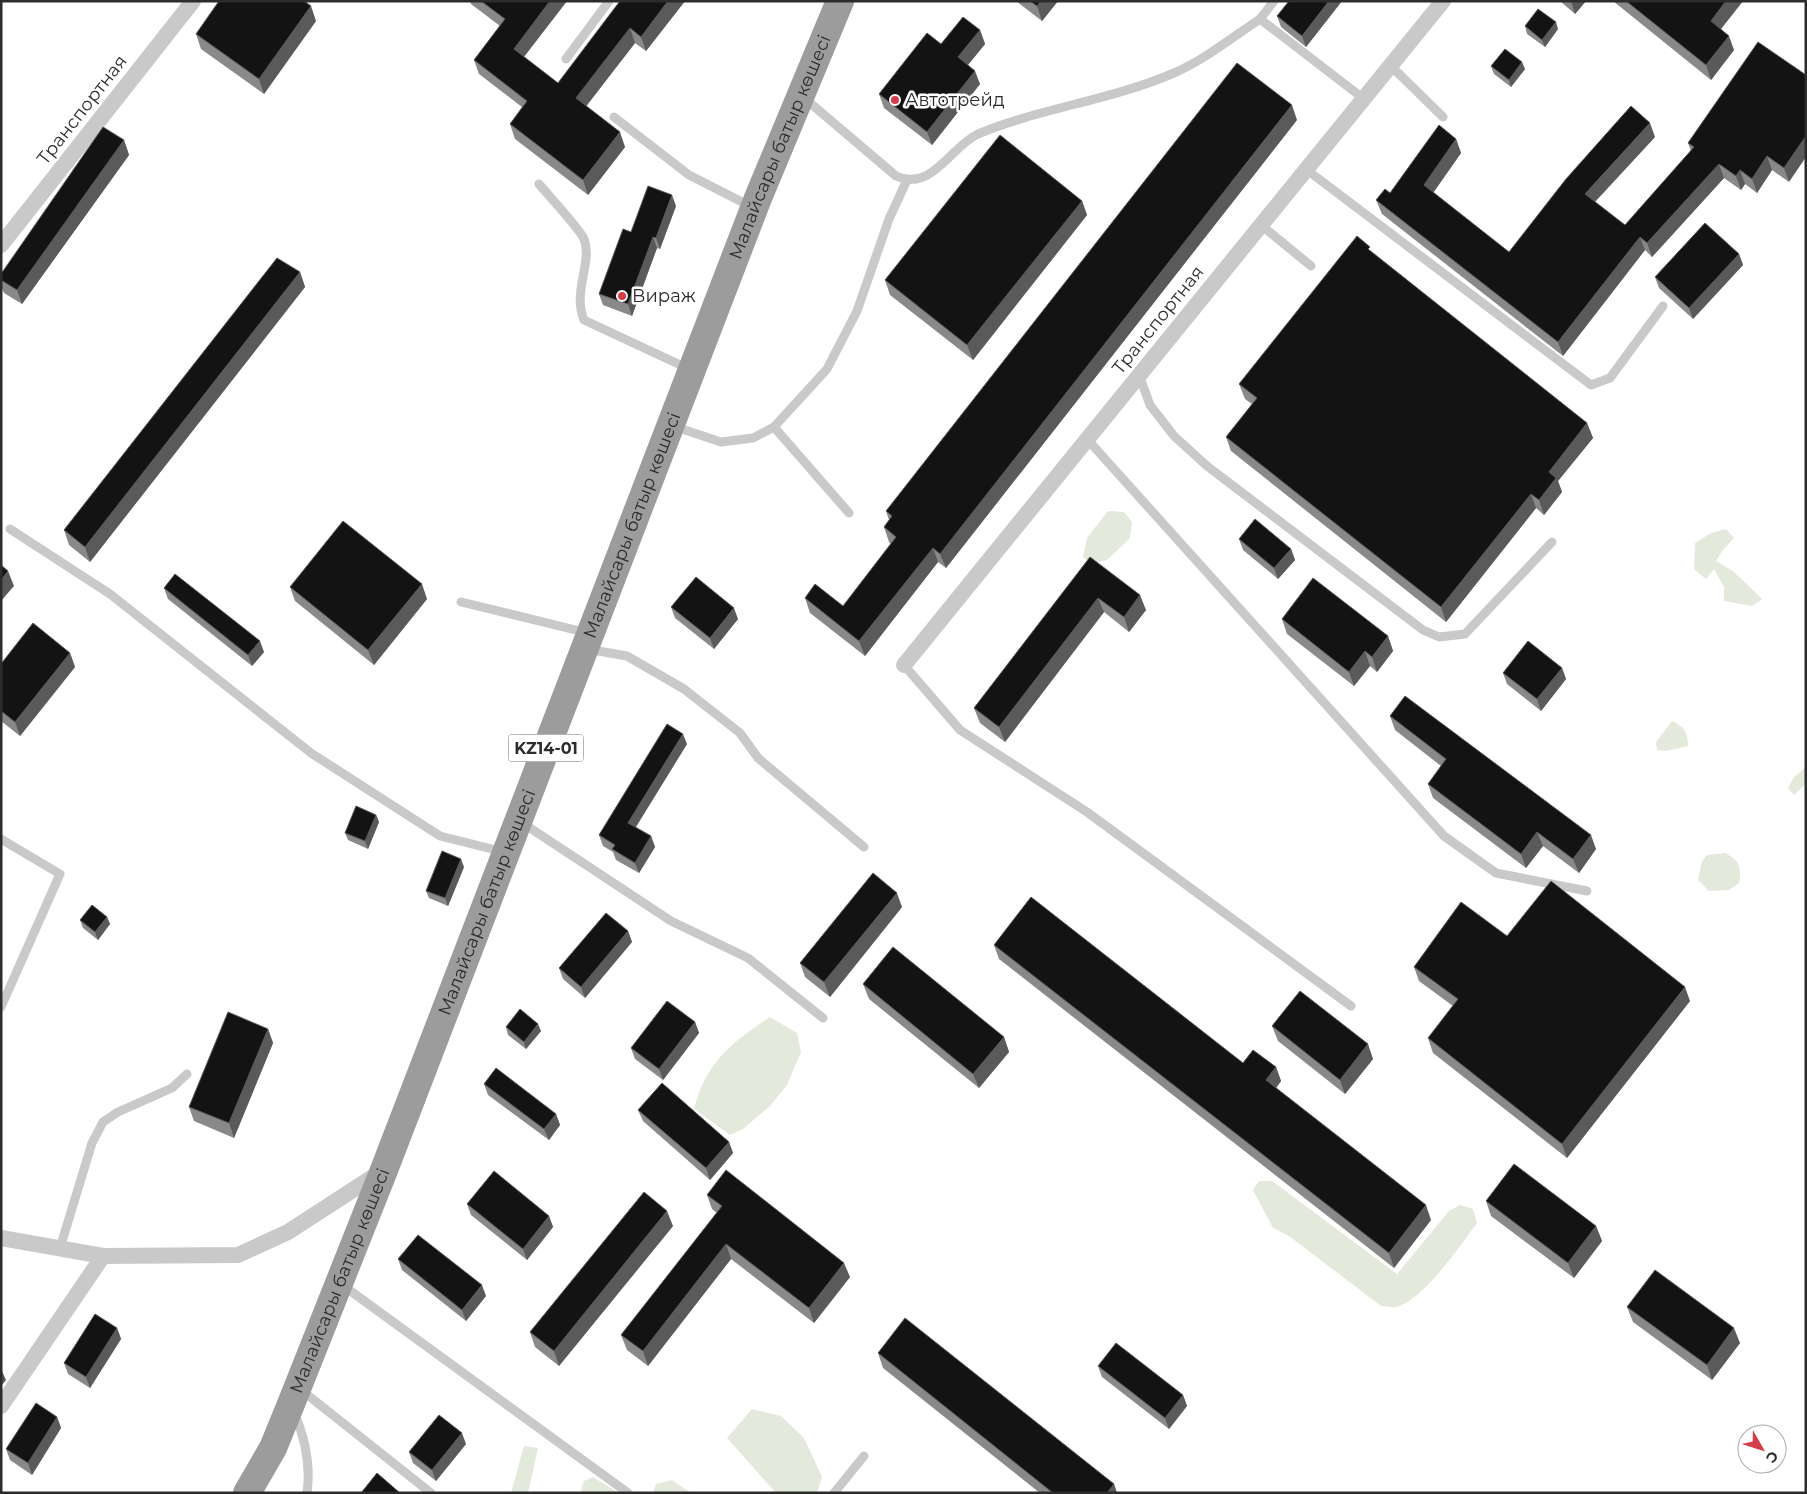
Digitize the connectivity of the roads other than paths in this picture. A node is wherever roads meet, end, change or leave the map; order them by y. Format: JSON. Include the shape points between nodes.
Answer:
{"nodes":[{"id":1,"x":194,"y":1,"type":"edge"},
{"id":2,"x":609,"y":1,"type":"edge"},
{"id":3,"x":840,"y":1,"type":"edge"},
{"id":4,"x":1274,"y":1,"type":"edge"},
{"id":5,"x":1443,"y":1,"type":"edge"},
{"id":6,"x":1260,"y":19,"type":"junction"},
{"id":7,"x":566,"y":59,"type":"dead end"},
{"id":8,"x":1391,"y":66,"type":"junction"},
{"id":9,"x":801,"y":95,"type":"junction"},
{"id":10,"x":1364,"y":99,"type":"junction"},
{"id":11,"x":614,"y":117,"type":"dead end"},
{"id":12,"x":1443,"y":117,"type":"dead end"},
{"id":13,"x":1307,"y":170,"type":"junction"},
{"id":14,"x":907,"y":180,"type":"junction"},
{"id":15,"x":540,"y":184,"type":"dead end"},
{"id":16,"x":754,"y":208,"type":"junction"},
{"id":17,"x":1262,"y":224,"type":"junction"},
{"id":18,"x":1,"y":244,"type":"edge"},
{"id":19,"x":1311,"y":266,"type":"dead end"},
{"id":20,"x":1663,"y":306,"type":"dead end"},
{"id":21,"x":692,"y":370,"type":"junction"},
{"id":22,"x":1139,"y":374,"type":"junction"},
{"id":23,"x":670,"y":425,"type":"junction"},
{"id":24,"x":774,"y":427,"type":"junction"},
{"id":25,"x":1087,"y":439,"type":"junction"},
{"id":26,"x":849,"y":513,"type":"dead end"},
{"id":27,"x":10,"y":529,"type":"dead end"},
{"id":28,"x":1552,"y":542,"type":"dead end"},
{"id":29,"x":461,"y":602,"type":"dead end"},
{"id":30,"x":588,"y":641,"type":"junction"},
{"id":31,"x":904,"y":665,"type":"joint"},
{"id":32,"x":519,"y":820,"type":"junction"},
{"id":33,"x":1,"y":839,"type":"edge"},
{"id":34,"x":864,"y":846,"type":"dead end"},
{"id":35,"x":506,"y":852,"type":"junction"},
{"id":36,"x":1587,"y":891,"type":"dead end"},
{"id":37,"x":1351,"y":1006,"type":"dead end"},
{"id":38,"x":1,"y":1007,"type":"edge"},
{"id":39,"x":823,"y":1018,"type":"dead end"},
{"id":40,"x":187,"y":1074,"type":"dead end"},
{"id":41,"x":384,"y":1170,"type":"junction"},
{"id":42,"x":1,"y":1238,"type":"edge"},
{"id":43,"x":60,"y":1248,"type":"junction"},
{"id":44,"x":103,"y":1256,"type":"junction"},
{"id":45,"x":339,"y":1282,"type":"junction"},
{"id":46,"x":294,"y":1396,"type":"junction"},
{"id":47,"x":1,"y":1406,"type":"edge"},
{"id":48,"x":864,"y":1456,"type":"dead end"},
{"id":49,"x":247,"y":1493,"type":"edge"},
{"id":50,"x":307,"y":1493,"type":"edge"},
{"id":51,"x":431,"y":1493,"type":"edge"},
{"id":52,"x":628,"y":1493,"type":"edge"},
{"id":53,"x":834,"y":1493,"type":"edge"}],
"edges":[{"from":1,"to":18,"type":"street","name":"Транспортная"},
{"from":2,"to":7,"type":"lane"},
{"from":3,"to":9,"type":"highway","name":"Малайсары батыр көшесі","number":"KZ14-01"},
{"from":4,"to":6,"type":"lane"},
{"from":5,"to":8,"type":"street","name":"Транспортная"},
{"from":6,"to":10,"type":"lane"},
{"from":6,"to":14,"type":"lane","via":[[1174,73],[977,135],[931,173]]},
{"from":8,"to":10,"type":"street","name":"Транспортная"},
{"from":8,"to":12,"type":"lane"},
{"from":9,"to":14,"type":"lane","via":[[896,176]]},
{"from":9,"to":16,"type":"highway","name":"Малайсары батыр көшесі","number":"KZ14-01"},
{"from":10,"to":13,"type":"street","name":"Транспортная"},
{"from":11,"to":16,"type":"lane","via":[[689,175]]},
{"from":13,"to":17,"type":"street","name":"Транспортная"},
{"from":13,"to":20,"type":"lane","via":[[1591,385],[1610,378]]},
{"from":14,"to":24,"type":"lane","via":[[857,311],[827,369]]},
{"from":15,"to":21,"type":"lane","via":[[584,239],[586,255],[580,283],[580,310],[584,320]]},
{"from":16,"to":21,"type":"highway","name":"Малайсары батыр көшесі","number":"KZ14-01"},
{"from":17,"to":19,"type":"lane"},
{"from":17,"to":22,"type":"street","name":"Транспортная"},
{"from":21,"to":23,"type":"highway","name":"Малайсары батыр көшесі","number":"KZ14-01"},
{"from":22,"to":25,"type":"street","name":"Транспортная"},
{"from":22,"to":28,"type":"lane","via":[[1150,405],[1174,436],[1207,466],[1431,634],[1439,637],[1465,634]]},
{"from":23,"to":24,"type":"lane","via":[[721,442],[753,438]]},
{"from":23,"to":30,"type":"highway","name":"Малайсары батыр көшесі","number":"KZ14-01"},
{"from":24,"to":26,"type":"lane"},
{"from":25,"to":31,"type":"street","name":"Транспортная"},
{"from":25,"to":36,"type":"lane","via":[[1444,836],[1496,873]]},
{"from":27,"to":35,"type":"lane","via":[[110,594],[312,753],[440,836]]},
{"from":29,"to":30,"type":"lane"},
{"from":30,"to":32,"type":"highway","name":"Малайсары батыр көшесі","number":"KZ14-01"},
{"from":30,"to":34,"type":"lane","via":[[627,656],[684,689],[740,733],[758,758]]},
{"from":31,"to":37,"type":"lane","via":[[960,730],[1087,812]]},
{"from":32,"to":35,"type":"highway","name":"Малайсары батыр көшесі","number":"KZ14-01"},
{"from":32,"to":39,"type":"lane","via":[[671,921],[748,958]]},
{"from":33,"to":38,"type":"lane","via":[[60,874]]},
{"from":35,"to":41,"type":"highway","name":"Малайсары батыр көшесі","number":"KZ14-01"},
{"from":40,"to":43,"type":"lane","via":[[172,1088],[103,1122],[92,1143]]},
{"from":41,"to":44,"type":"street","via":[[288,1232],[238,1255]]},
{"from":41,"to":45,"type":"highway","name":"Малайсары батыр көшесі","number":"KZ14-01"},
{"from":42,"to":43,"type":"street"},
{"from":43,"to":44,"type":"street"},
{"from":44,"to":47,"type":"street"},
{"from":45,"to":46,"type":"highway","name":"Малайсары батыр көшесі","number":"KZ14-01"},
{"from":45,"to":52,"type":"lane"},
{"from":46,"to":49,"type":"highway","name":"Малайсары батыр көшесі","number":"KZ14-01","via":[[273,1448]]},
{"from":46,"to":50,"type":"lane","via":[[309,1469]]},
{"from":46,"to":51,"type":"lane"},
{"from":48,"to":53,"type":"lane"}]}
